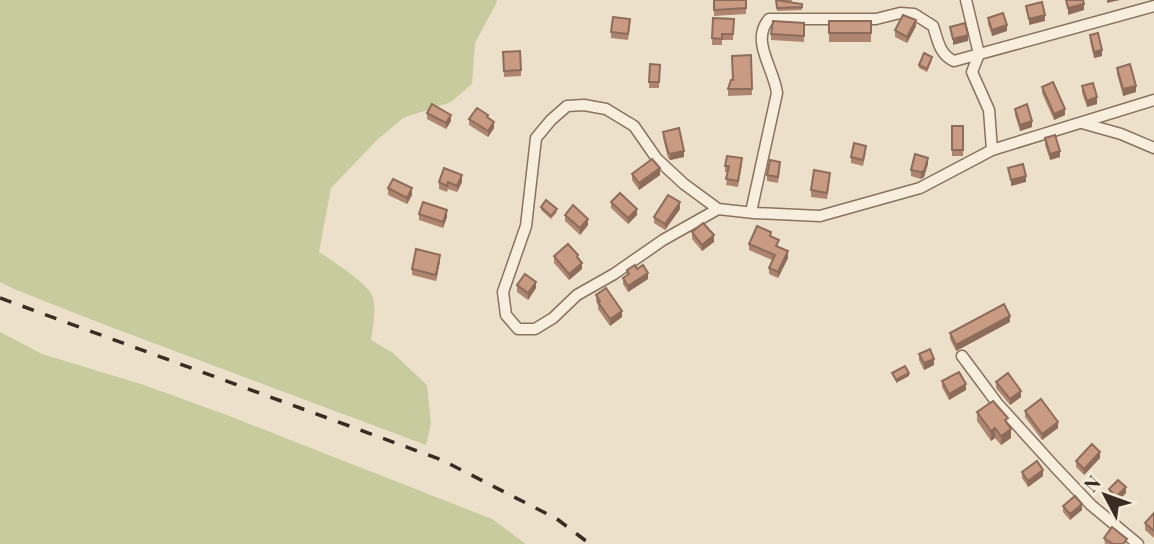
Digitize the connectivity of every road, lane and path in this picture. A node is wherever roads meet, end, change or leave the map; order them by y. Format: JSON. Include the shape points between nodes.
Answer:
{"nodes":[{"id":1,"x":966,"y":0,"type":"edge"},
{"id":2,"x":1154,"y":6,"type":"edge"},
{"id":3,"x":979,"y":54,"type":"junction"},
{"id":4,"x":1154,"y":100,"type":"edge"},
{"id":5,"x":1082,"y":123,"type":"junction"},
{"id":6,"x":1154,"y":148,"type":"edge"},
{"id":7,"x":992,"y":150,"type":"junction"},
{"id":8,"x":718,"y":209,"type":"junction"},
{"id":9,"x":751,"y":212,"type":"junction"},
{"id":10,"x":962,"y":356,"type":"dead end"},
{"id":11,"x":1138,"y":544,"type":"edge"}],
"edges":[{"from":1,"to":3,"type":"street"},
{"from":2,"to":3,"type":"street"},
{"from":3,"to":7,"type":"street","via":[[971,72],[989,110]]},
{"from":3,"to":9,"type":"street","via":[[954,61],[946,57],[933,26],[914,14],[876,19],[769,19],[761,43],[777,93]]},
{"from":4,"to":5,"type":"street"},
{"from":5,"to":6,"type":"street"},
{"from":5,"to":7,"type":"street"},
{"from":7,"to":9,"type":"street","via":[[920,188],[849,209],[820,216]]},
{"from":8,"to":8,"type":"street","via":[[657,159],[634,126],[606,109],[567,107],[536,138],[526,226],[503,292],[506,315],[518,329],[535,329],[577,295]]},
{"from":8,"to":9,"type":"street"},
{"from":10,"to":11,"type":"street","via":[[1055,467]]}]}
